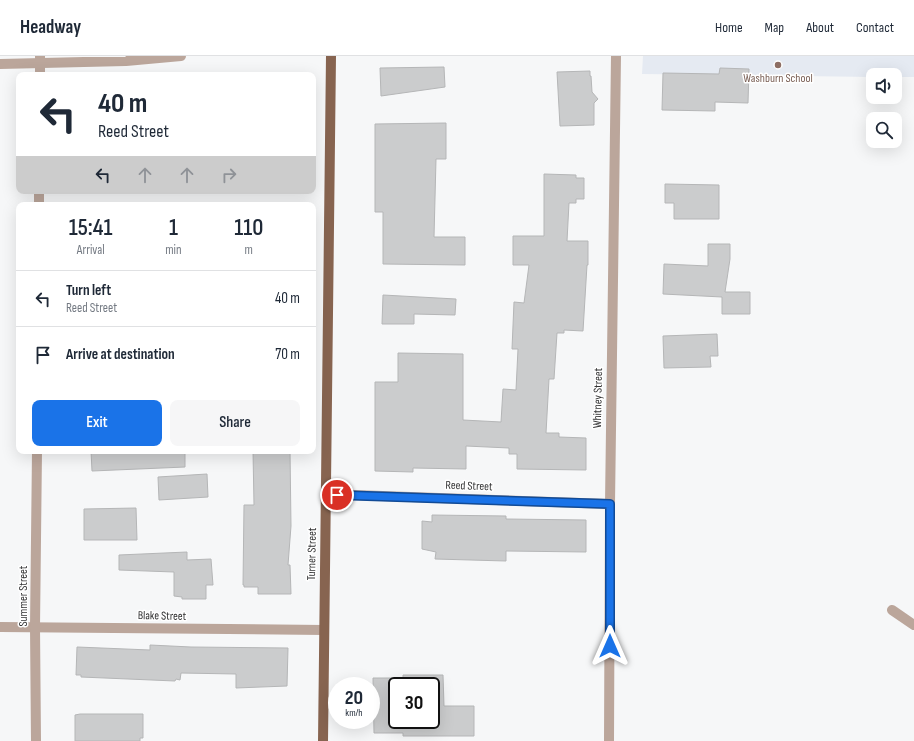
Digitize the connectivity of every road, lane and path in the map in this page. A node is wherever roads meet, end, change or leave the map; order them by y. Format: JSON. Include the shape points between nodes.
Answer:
{"nodes":[{"id":1,"x":181,"y":56,"type":"edge"},
{"id":2,"x":331,"y":56,"type":"edge"},
{"id":3,"x":616,"y":56,"type":"edge"},
{"id":4,"x":40,"y":60,"type":"edge"},
{"id":5,"x":0,"y":64,"type":"edge"},
{"id":6,"x":40,"y":72,"type":"edge"},
{"id":7,"x":37,"y":454,"type":"edge"},
{"id":8,"x":326,"y":494,"type":"junction"},
{"id":9,"x":610,"y":504,"type":"junction"},
{"id":10,"x":892,"y":610,"type":"dead end"},
{"id":11,"x":914,"y":625,"type":"edge"},
{"id":12,"x":0,"y":627,"type":"edge"},
{"id":13,"x":35,"y":628,"type":"junction"},
{"id":14,"x":324,"y":630,"type":"junction"},
{"id":15,"x":36,"y":741,"type":"edge"},
{"id":16,"x":323,"y":741,"type":"edge"},
{"id":17,"x":609,"y":741,"type":"edge"}],
"edges":[{"from":1,"to":4,"type":"street","via":[[126,61]]},
{"from":2,"to":8,"type":"main road","name":"Turner Street"},
{"from":3,"to":9,"type":"street","name":"Whitney Street"},
{"from":4,"to":5,"type":"street"},
{"from":4,"to":6,"type":"street"},
{"from":7,"to":13,"type":"street","name":"Summer Street"},
{"from":8,"to":9,"type":"street","name":"Reed Street"},
{"from":8,"to":14,"type":"main road","name":"Turner Street"},
{"from":9,"to":17,"type":"street","name":"Whitney Street"},
{"from":10,"to":11,"type":"street"},
{"from":12,"to":13,"type":"street","name":"Blake Street"},
{"from":13,"to":14,"type":"street","name":"Blake Street"},
{"from":13,"to":15,"type":"street","name":"Summer Street"},
{"from":14,"to":16,"type":"main road","name":"Turner Street"}]}
